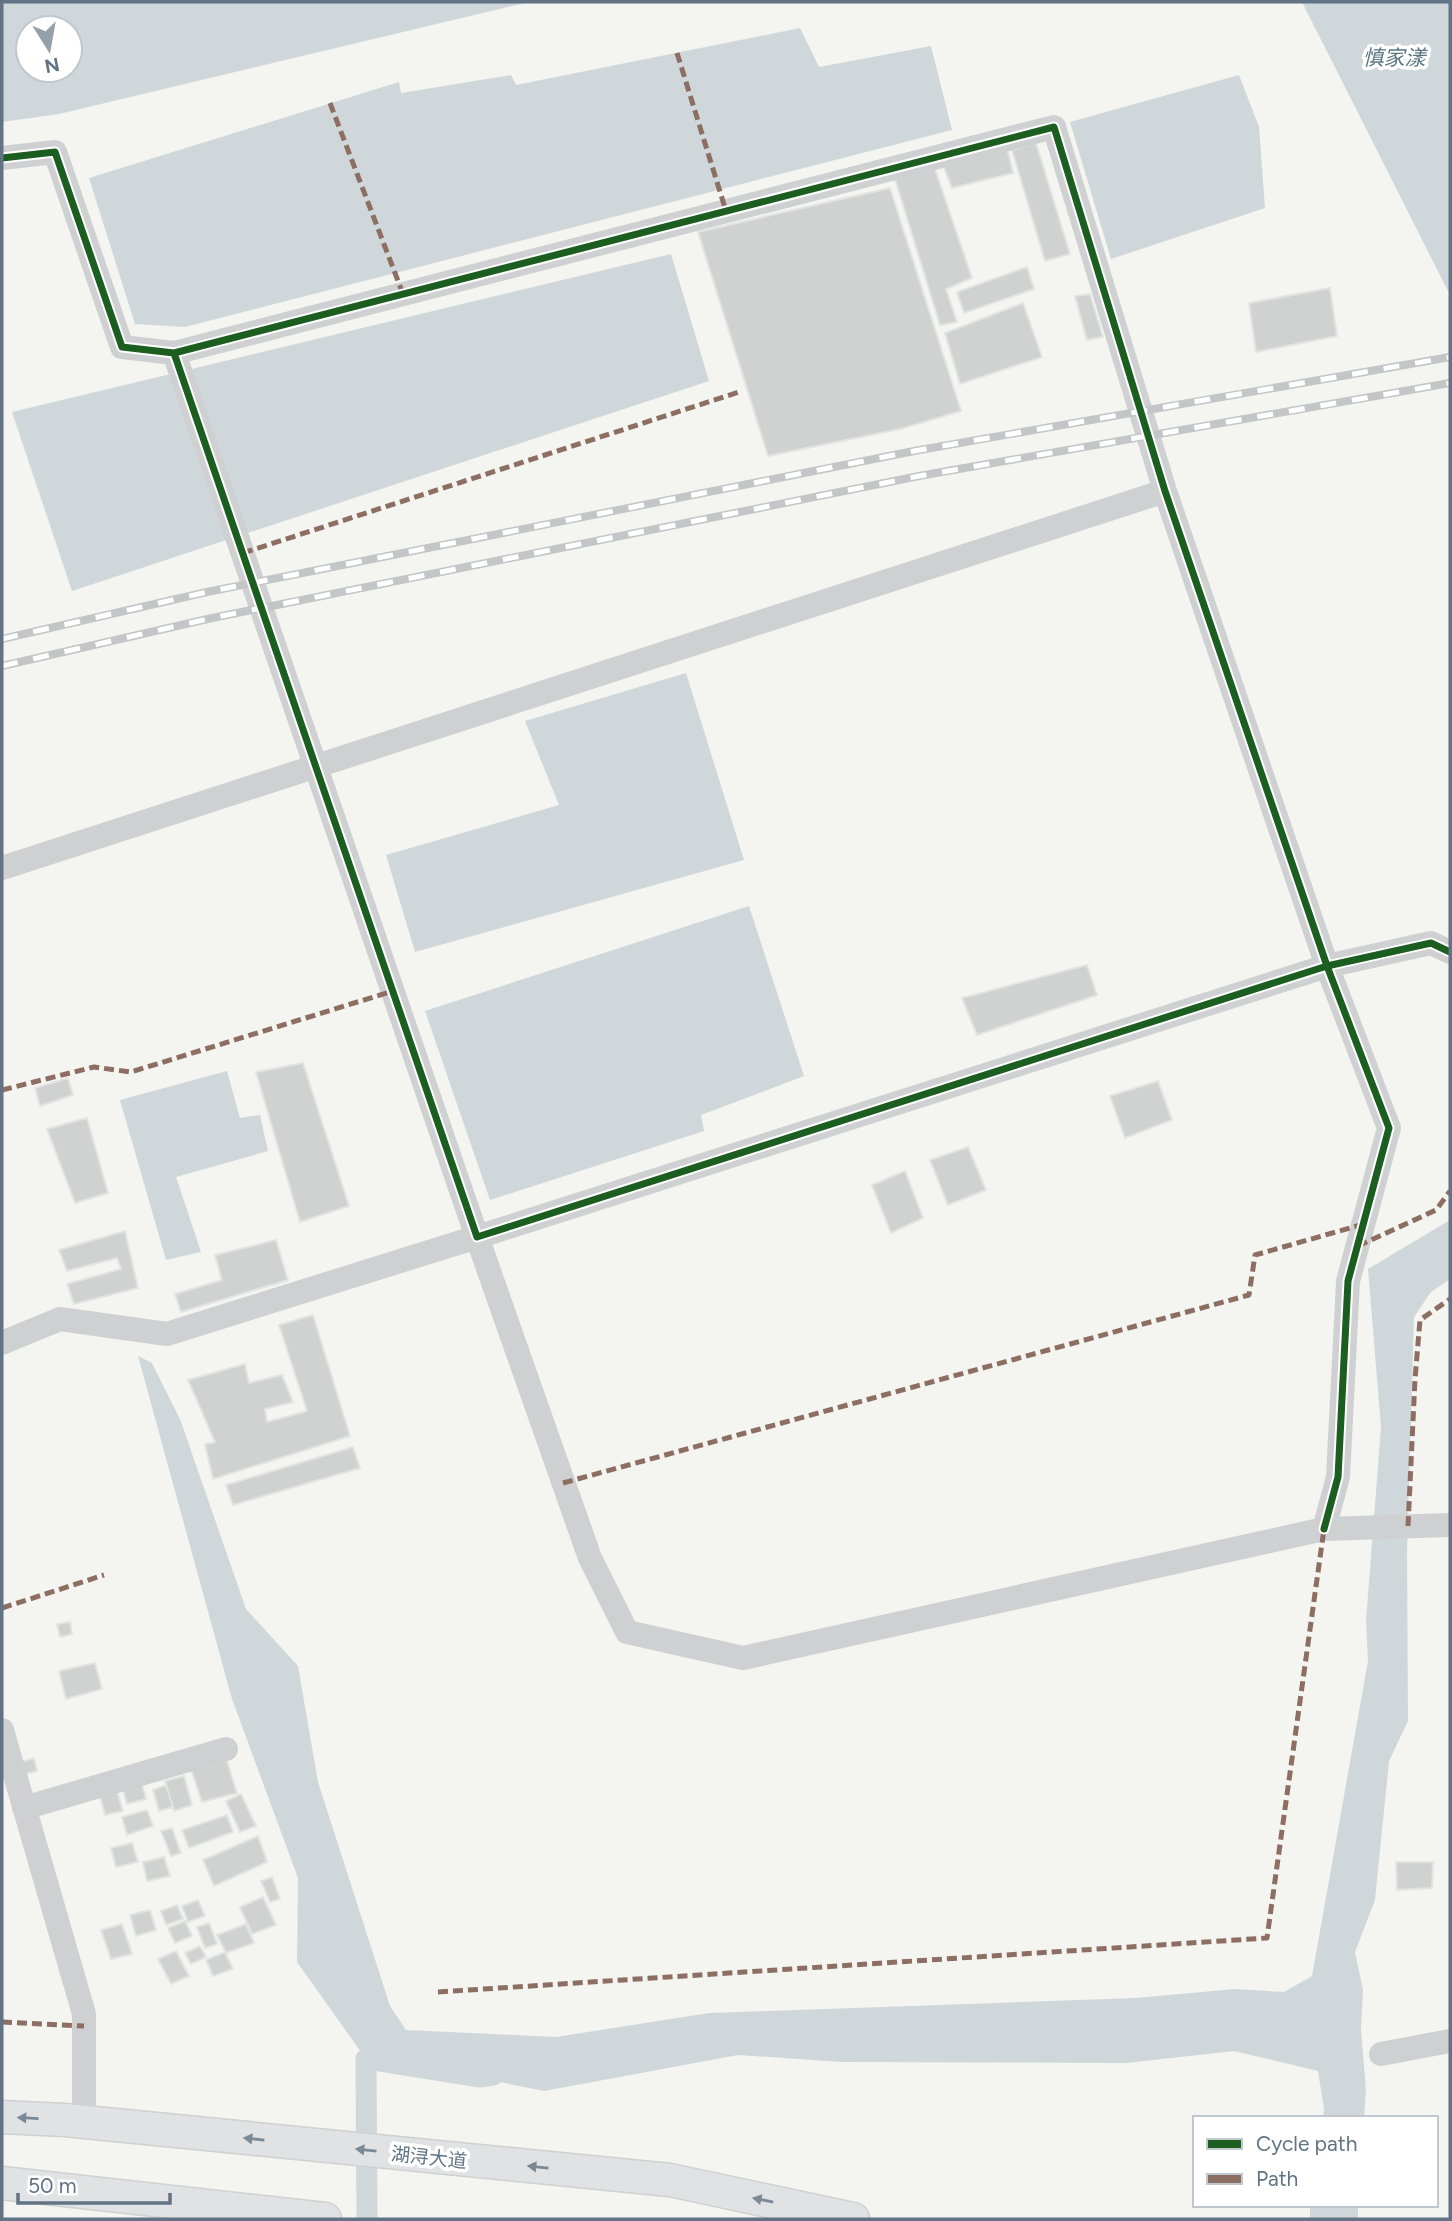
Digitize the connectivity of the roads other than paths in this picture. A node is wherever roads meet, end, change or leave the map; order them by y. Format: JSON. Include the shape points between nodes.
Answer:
{"nodes":[{"id":1,"x":2,"y":158,"type":"edge"},
{"id":2,"x":174,"y":353,"type":"junction"},
{"id":3,"x":1165,"y":491,"type":"junction"},
{"id":4,"x":316,"y":766,"type":"junction"},
{"id":5,"x":2,"y":868,"type":"edge"},
{"id":6,"x":1450,"y":952,"type":"edge"},
{"id":7,"x":1327,"y":965,"type":"junction"},
{"id":8,"x":477,"y":1237,"type":"junction"},
{"id":9,"x":2,"y":1343,"type":"edge"},
{"id":10,"x":1450,"y":1525,"type":"edge"},
{"id":11,"x":1324,"y":1529,"type":"junction"},
{"id":12,"x":2,"y":1730,"type":"edge"},
{"id":13,"x":226,"y":1749,"type":"dead end"},
{"id":14,"x":24,"y":1808,"type":"junction"},
{"id":15,"x":1450,"y":2041,"type":"edge"},
{"id":16,"x":1381,"y":2054,"type":"dead end"},
{"id":17,"x":2,"y":2117,"type":"edge"},
{"id":18,"x":84,"y":2122,"type":"junction"},
{"id":19,"x":2,"y":2183,"type":"edge"},
{"id":20,"x":324,"y":2219,"type":"edge"},
{"id":21,"x":853,"y":2219,"type":"edge"}],
"edges":[{"from":1,"to":2,"type":"street","via":[[55,152],[122,347]]},
{"from":2,"to":3,"type":"street","via":[[1054,127]]},
{"from":2,"to":4,"type":"street"},
{"from":3,"to":4,"type":"street"},
{"from":3,"to":7,"type":"street"},
{"from":4,"to":5,"type":"street"},
{"from":4,"to":8,"type":"street"},
{"from":6,"to":7,"type":"street","via":[[1431,943]]},
{"from":7,"to":8,"type":"street"},
{"from":7,"to":11,"type":"street","via":[[1389,1128],[1348,1281],[1338,1477]]},
{"from":8,"to":9,"type":"street","via":[[167,1335],[60,1319]]},
{"from":8,"to":11,"type":"street","via":[[590,1558],[627,1632],[743,1658]]},
{"from":10,"to":11,"type":"street"},
{"from":12,"to":14,"type":"street"},
{"from":13,"to":14,"type":"street"},
{"from":14,"to":18,"type":"street","via":[[84,2014]]},
{"from":15,"to":16,"type":"street"},
{"from":18,"to":17,"type":"main road","name":"湖浔大道","one_way":true},
{"from":21,"to":18,"type":"main road","name":"湖浔大道","one_way":true,"via":[[670,2180]]},
{"from":19,"to":20,"type":"main road"}]}
